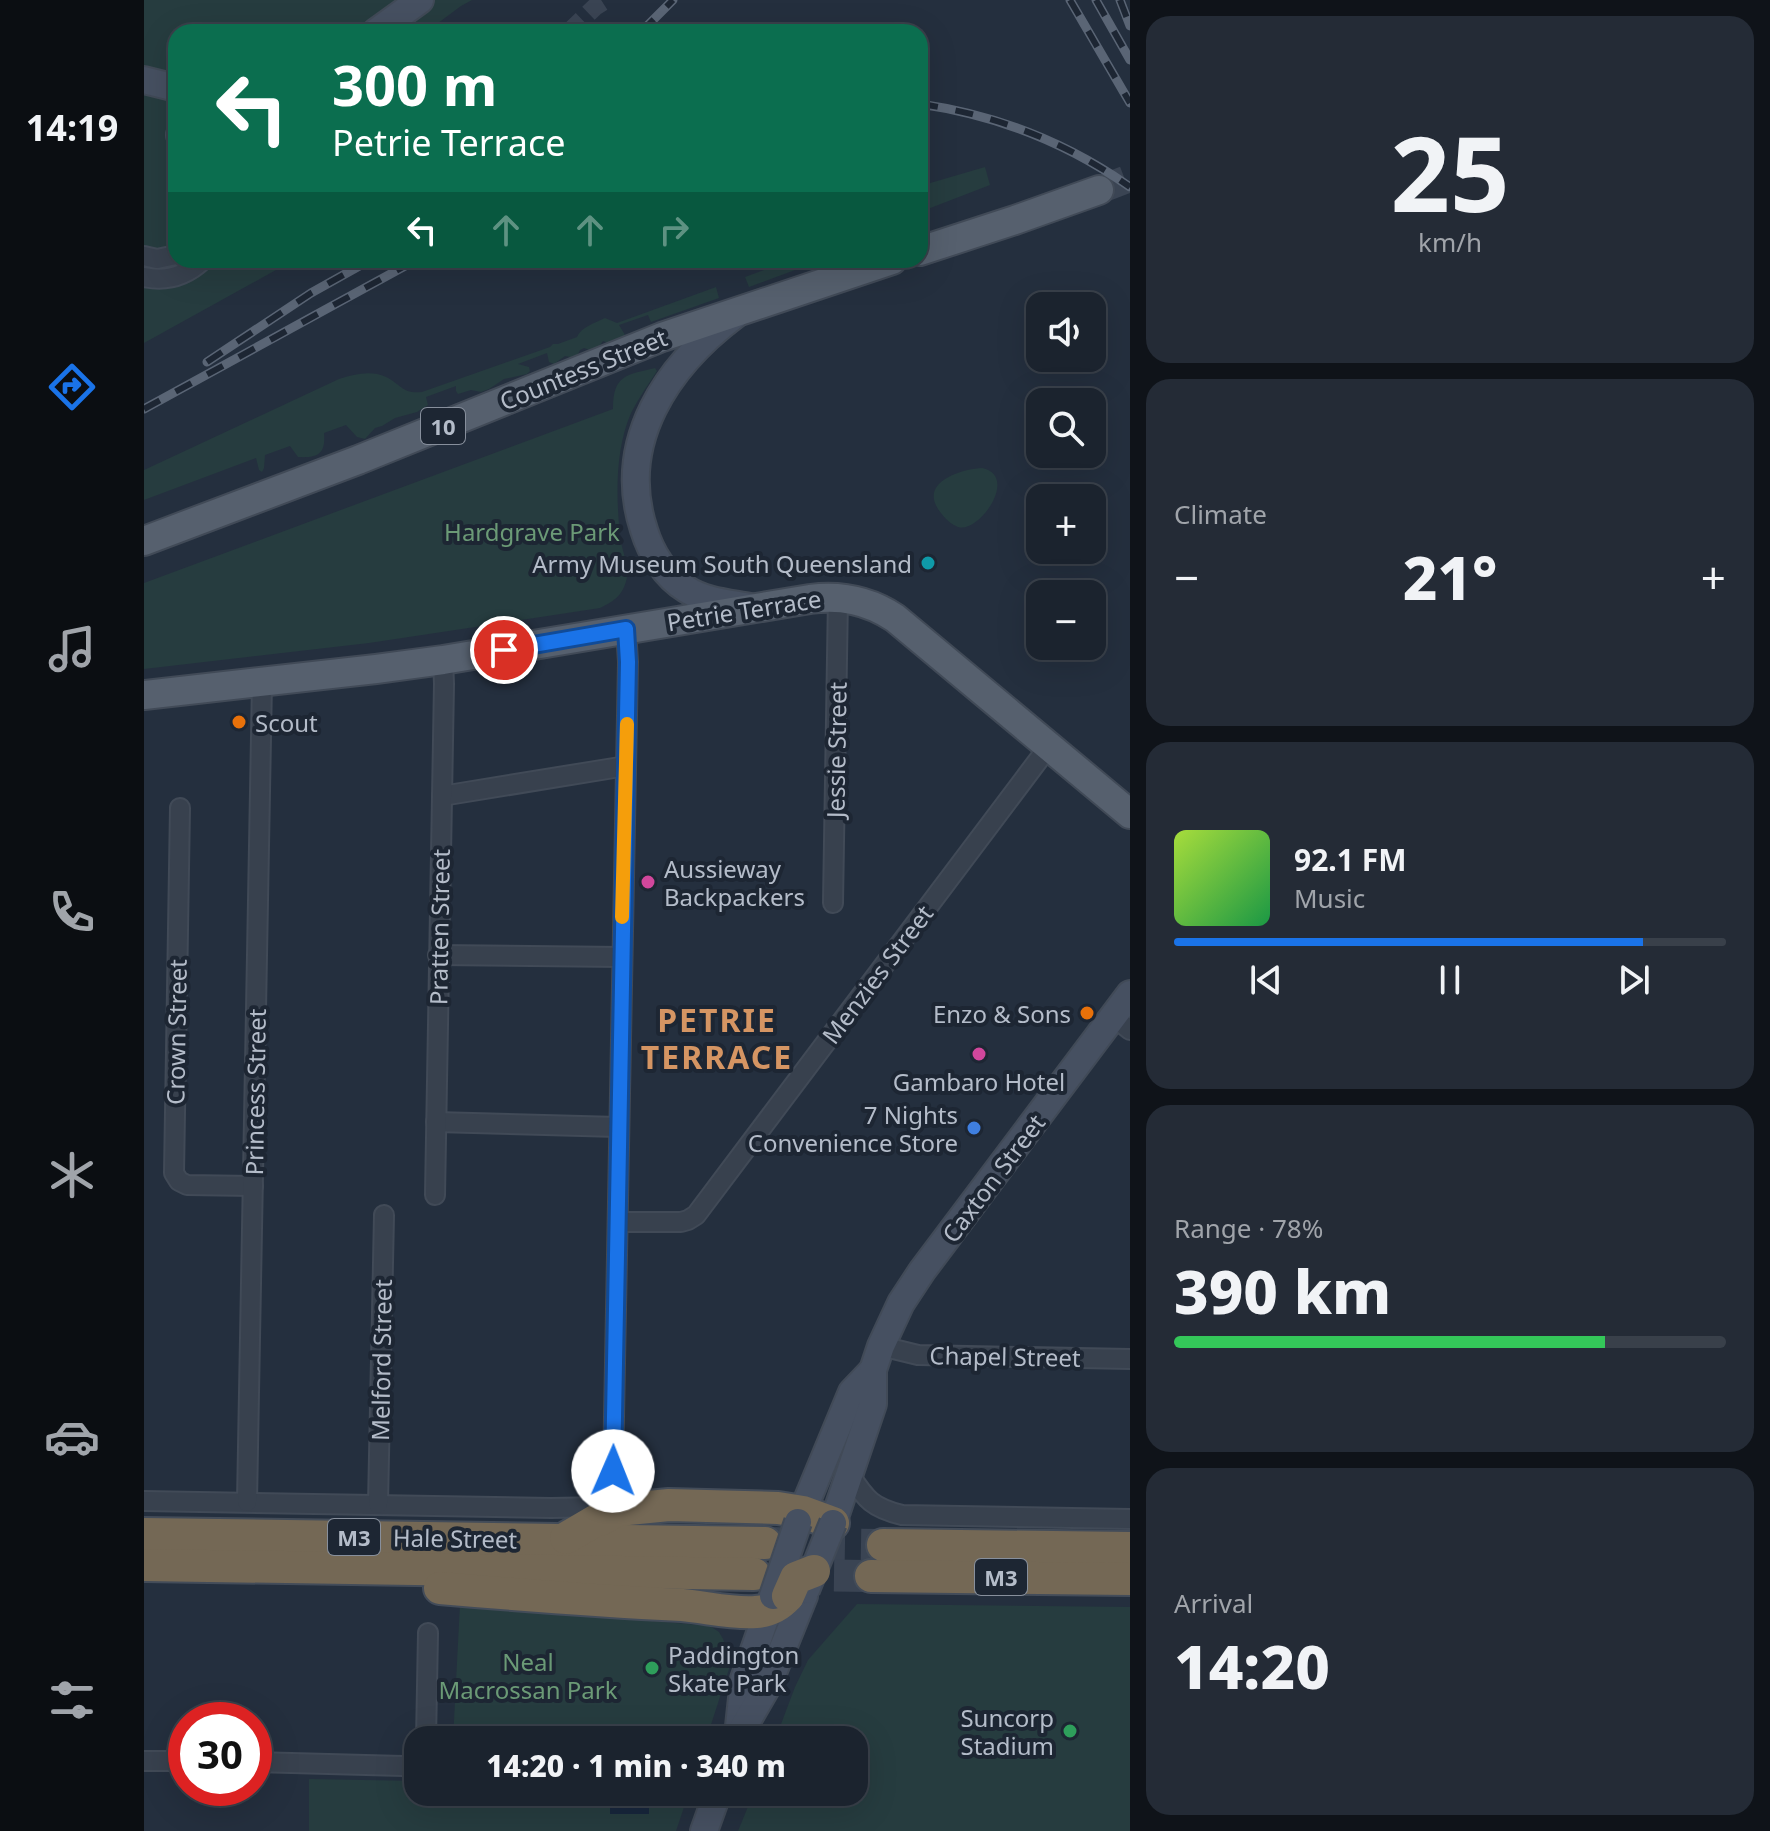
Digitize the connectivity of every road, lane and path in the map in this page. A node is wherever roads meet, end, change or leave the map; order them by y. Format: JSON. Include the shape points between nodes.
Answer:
{"nodes":[{"id":1,"x":420,"y":0,"type":"edge"},
{"id":2,"x":387,"y":24,"type":"edge"},
{"id":3,"x":144,"y":80,"type":"edge"},
{"id":4,"x":168,"y":86,"type":"edge"},
{"id":5,"x":1099,"y":190,"type":"tunnel mouth"},
{"id":6,"x":928,"y":248,"type":"edge"},
{"id":7,"x":144,"y":256,"type":"edge"},
{"id":8,"x":168,"y":258,"type":"edge"},
{"id":9,"x":193,"y":268,"type":"edge"},
{"id":10,"x":868,"y":268,"type":"edge"},
{"id":11,"x":144,"y":277,"type":"edge"},
{"id":12,"x":741,"y":310,"type":"junction"},
{"id":13,"x":144,"y":541,"type":"edge"},
{"id":14,"x":838,"y":597,"type":"junction"},
{"id":15,"x":754,"y":608,"type":"junction"},
{"id":16,"x":626,"y":629,"type":"junction"},
{"id":17,"x":443,"y":660,"type":"junction"},
{"id":18,"x":262,"y":682,"type":"junction"},
{"id":19,"x":144,"y":695,"type":"edge"},
{"id":20,"x":1049,"y":746,"type":"junction"},
{"id":21,"x":626,"y":766,"type":"junction"},
{"id":22,"x":442,"y":796,"type":"junction"},
{"id":23,"x":180,"y":808,"type":"dead end"},
{"id":24,"x":1130,"y":814,"type":"edge"},
{"id":25,"x":833,"y":903,"type":"dead end"},
{"id":26,"x":438,"y":955,"type":"junction"},
{"id":27,"x":622,"y":957,"type":"junction"},
{"id":28,"x":1130,"y":994,"type":"edge"},
{"id":29,"x":1122,"y":1023,"type":"edge"},
{"id":30,"x":436,"y":1122,"type":"junction"},
{"id":31,"x":618,"y":1127,"type":"junction"},
{"id":32,"x":253,"y":1186,"type":"junction"},
{"id":33,"x":435,"y":1195,"type":"dead end"},
{"id":34,"x":384,"y":1215,"type":"dead end"},
{"id":35,"x":618,"y":1222,"type":"junction"},
{"id":36,"x":877,"y":1358,"type":"junction"},
{"id":37,"x":1130,"y":1359,"type":"edge"},
{"id":38,"x":850,"y":1475,"type":"junction"},
{"id":39,"x":144,"y":1501,"type":"edge"},
{"id":40,"x":247,"y":1502,"type":"junction"},
{"id":41,"x":378,"y":1504,"type":"junction"},
{"id":42,"x":618,"y":1510,"type":"junction"},
{"id":43,"x":800,"y":1517,"type":"junction"},
{"id":44,"x":1130,"y":1519,"type":"edge"},
{"id":45,"x":833,"y":1523,"type":"junction"},
{"id":46,"x":144,"y":1534,"type":"edge"},
{"id":47,"x":563,"y":1540,"type":"junction"},
{"id":48,"x":765,"y":1543,"type":"tunnel mouth"},
{"id":49,"x":883,"y":1545,"type":"tunnel mouth"},
{"id":50,"x":1130,"y":1548,"type":"edge"},
{"id":51,"x":144,"y":1565,"type":"edge"},
{"id":52,"x":871,"y":1576,"type":"tunnel mouth"},
{"id":53,"x":1130,"y":1579,"type":"edge"},
{"id":54,"x":783,"y":1590,"type":"junction"},
{"id":55,"x":428,"y":1633,"type":"dead end"},
{"id":56,"x":426,"y":1726,"type":"edge"},
{"id":57,"x":739,"y":1726,"type":"edge"},
{"id":58,"x":744,"y":1726,"type":"edge"},
{"id":59,"x":144,"y":1761,"type":"edge"},
{"id":60,"x":168,"y":1761,"type":"edge"},
{"id":61,"x":272,"y":1762,"type":"edge"},
{"id":62,"x":404,"y":1766,"type":"edge"},
{"id":63,"x":713,"y":1806,"type":"edge"},
{"id":64,"x":704,"y":1831,"type":"edge"}],
"edges":[{"from":1,"to":2,"type":"main road"},
{"from":3,"to":4,"type":"main road"},
{"from":5,"to":6,"type":"main road"},
{"from":7,"to":8,"type":"street"},
{"from":9,"to":11,"type":"street","via":[[171,278]]},
{"from":10,"to":12,"type":"main road","name":"Countess Street","number":"10"},
{"from":12,"to":13,"type":"main road","name":"Countess Street","number":"10"},
{"from":12,"to":15,"type":"main road","via":[[683,362],[652,408],[640,444],[636,497],[648,542],[673,579],[698,595]]},
{"from":14,"to":15,"type":"main road","name":"Petrie Terrace"},
{"from":14,"to":20,"type":"main road","name":"Petrie Terrace","via":[[867,603],[895,618]]},
{"from":14,"to":25,"type":"street","name":"Jessie Street"},
{"from":15,"to":16,"type":"main road","name":"Petrie Terrace"},
{"from":16,"to":17,"type":"main road","name":"Petrie Terrace"},
{"from":16,"to":21,"type":"street"},
{"from":17,"to":18,"type":"main road","name":"Petrie Terrace"},
{"from":17,"to":22,"type":"street","name":"Pratten Street"},
{"from":18,"to":19,"type":"main road","name":"Petrie Terrace"},
{"from":18,"to":32,"type":"street","name":"Princess Street"},
{"from":20,"to":24,"type":"main road","name":"Petrie Terrace"},
{"from":20,"to":35,"type":"street","name":"Menzies Street","via":[[696,1215],[681,1222]]},
{"from":21,"to":22,"type":"street"},
{"from":21,"to":27,"type":"street"},
{"from":22,"to":26,"type":"street","name":"Pratten Street"},
{"from":23,"to":32,"type":"street","name":"Crown Street","via":[[174,1173],[187,1185]]},
{"from":26,"to":27,"type":"street"},
{"from":26,"to":30,"type":"street","name":"Pratten Street"},
{"from":27,"to":31,"type":"street"},
{"from":28,"to":29,"type":"main road","name":"Caxton Street"},
{"from":29,"to":36,"type":"main road","name":"Caxton Street","via":[[916,1279]]},
{"from":30,"to":31,"type":"street"},
{"from":30,"to":33,"type":"street","name":"Pratten Street"},
{"from":31,"to":35,"type":"street"},
{"from":32,"to":40,"type":"street","name":"Princess Street"},
{"from":34,"to":41,"type":"street","name":"Melford Street"},
{"from":35,"to":42,"type":"street","via":[[613,1471]]},
{"from":36,"to":37,"type":"street","name":"Chapel Street"},
{"from":36,"to":38,"type":"main road","name":"Caxton Street","via":[[873,1404]]},
{"from":36,"to":43,"type":"main road","name":"Caxton Street","via":[[852,1392]]},
{"from":38,"to":44,"type":"street","via":[[873,1505],[902,1515]]},
{"from":38,"to":45,"type":"main road","name":"Caxton Street"},
{"from":39,"to":40,"type":"street","name":"Hale Street"},
{"from":40,"to":41,"type":"street","name":"Hale Street"},
{"from":41,"to":42,"type":"street","name":"Hale Street"},
{"from":42,"to":43,"type":"highway","via":[[778,1508]]},
{"from":42,"to":47,"type":"highway"},
{"from":43,"to":45,"type":"highway"},
{"from":43,"to":54,"type":"main road","name":"Caxton Street","bridge":true},
{"from":45,"to":54,"type":"main road","name":"Caxton Street","bridge":true},
{"from":46,"to":47,"type":"highway","name":"Hale Street","number":"M3"},
{"from":47,"to":48,"type":"highway","name":"Hale Street","number":"M3"},
{"from":49,"to":50,"type":"highway","number":"M3"},
{"from":51,"to":54,"type":"highway","name":"Hale Street","number":"M3","via":[[413,1568],[435,1588],[745,1612]]},
{"from":52,"to":53,"type":"highway","number":"M3"},
{"from":54,"to":57,"type":"main road","name":"Caxton Street","via":[[744,1679]]},
{"from":54,"to":58,"type":"main road","name":"Caxton Street","via":[[768,1685]]},
{"from":55,"to":56,"type":"street"},
{"from":59,"to":60,"type":"street"},
{"from":61,"to":62,"type":"street"},
{"from":63,"to":64,"type":"main road"}]}
